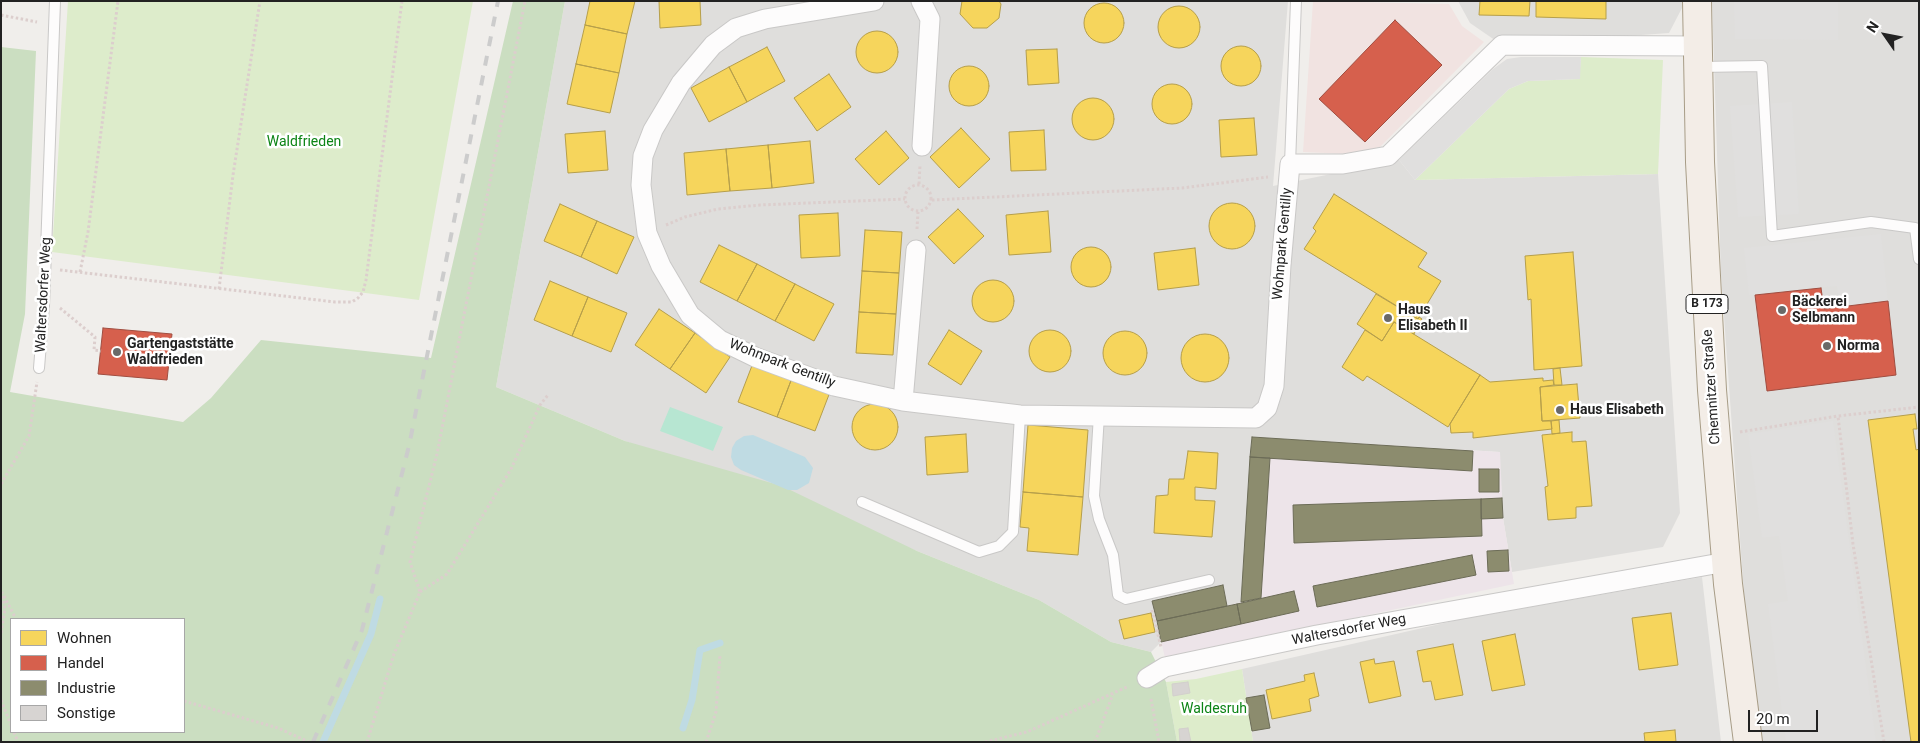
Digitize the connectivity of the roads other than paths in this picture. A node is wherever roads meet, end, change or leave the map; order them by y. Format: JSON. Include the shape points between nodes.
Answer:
{"nodes":[{"id":1,"x":55,"y":1,"type":"edge"},
{"id":2,"x":874,"y":1,"type":"edge"},
{"id":3,"x":921,"y":1,"type":"edge"},
{"id":4,"x":1296,"y":1,"type":"edge"},
{"id":5,"x":1697,"y":1,"type":"edge"},
{"id":6,"x":1698,"y":57,"type":"junction"},
{"id":7,"x":922,"y":146,"type":"dead end"},
{"id":8,"x":1290,"y":169,"type":"junction"},
{"id":9,"x":916,"y":250,"type":"dead end"},
{"id":10,"x":1919,"y":259,"type":"edge"},
{"id":11,"x":39,"y":368,"type":"road end"},
{"id":12,"x":903,"y":401,"type":"junction"},
{"id":13,"x":1020,"y":415,"type":"junction"},
{"id":14,"x":1099,"y":415,"type":"junction"},
{"id":15,"x":862,"y":502,"type":"dead end"},
{"id":16,"x":1726,"y":562,"type":"junction"},
{"id":17,"x":1209,"y":580,"type":"dead end"},
{"id":18,"x":1147,"y":678,"type":"road end"},
{"id":19,"x":1748,"y":742,"type":"edge"}],
"edges":[{"from":1,"to":11,"type":"lane","name":"Waltersdorfer Weg","via":[[46,267]]},
{"from":2,"to":12,"type":"street","name":"Wohnpark Gentilly","via":[[766,19],[736,28],[713,46],[681,82],[654,130],[643,156],[641,185],[648,234],[661,266],[690,314],[720,340],[755,357],[834,386]]},
{"from":3,"to":7,"type":"street","via":[[930,19]]},
{"from":4,"to":8,"type":"lane"},
{"from":5,"to":6,"type":"main road","name":"Chemnitzer Straße","number":"B 173"},
{"from":6,"to":8,"type":"street","via":[[1502,45],[1388,156]]},
{"from":6,"to":10,"type":"lane","via":[[1762,66],[1772,236],[1871,222],[1915,228]]},
{"from":6,"to":16,"type":"main road","name":"Chemnitzer Straße","number":"B 173","via":[[1704,253]]},
{"from":8,"to":14,"type":"street","name":"Wohnpark Gentilly","via":[[1274,386],[1267,408],[1256,418]]},
{"from":9,"to":12,"type":"street"},
{"from":12,"to":13,"type":"street","name":"Wohnpark Gentilly"},
{"from":13,"to":14,"type":"street","name":"Wohnpark Gentilly"},
{"from":13,"to":15,"type":"lane","via":[[1012,532],[999,546],[979,552]]},
{"from":14,"to":17,"type":"lane","via":[[1094,496],[1113,555],[1118,594],[1126,599]]},
{"from":16,"to":18,"type":"street","name":"Waltersdorfer Weg","via":[[1384,622],[1165,667]]},
{"from":16,"to":19,"type":"main road","name":"Chemnitzer Straße","number":"B 173"}]}
